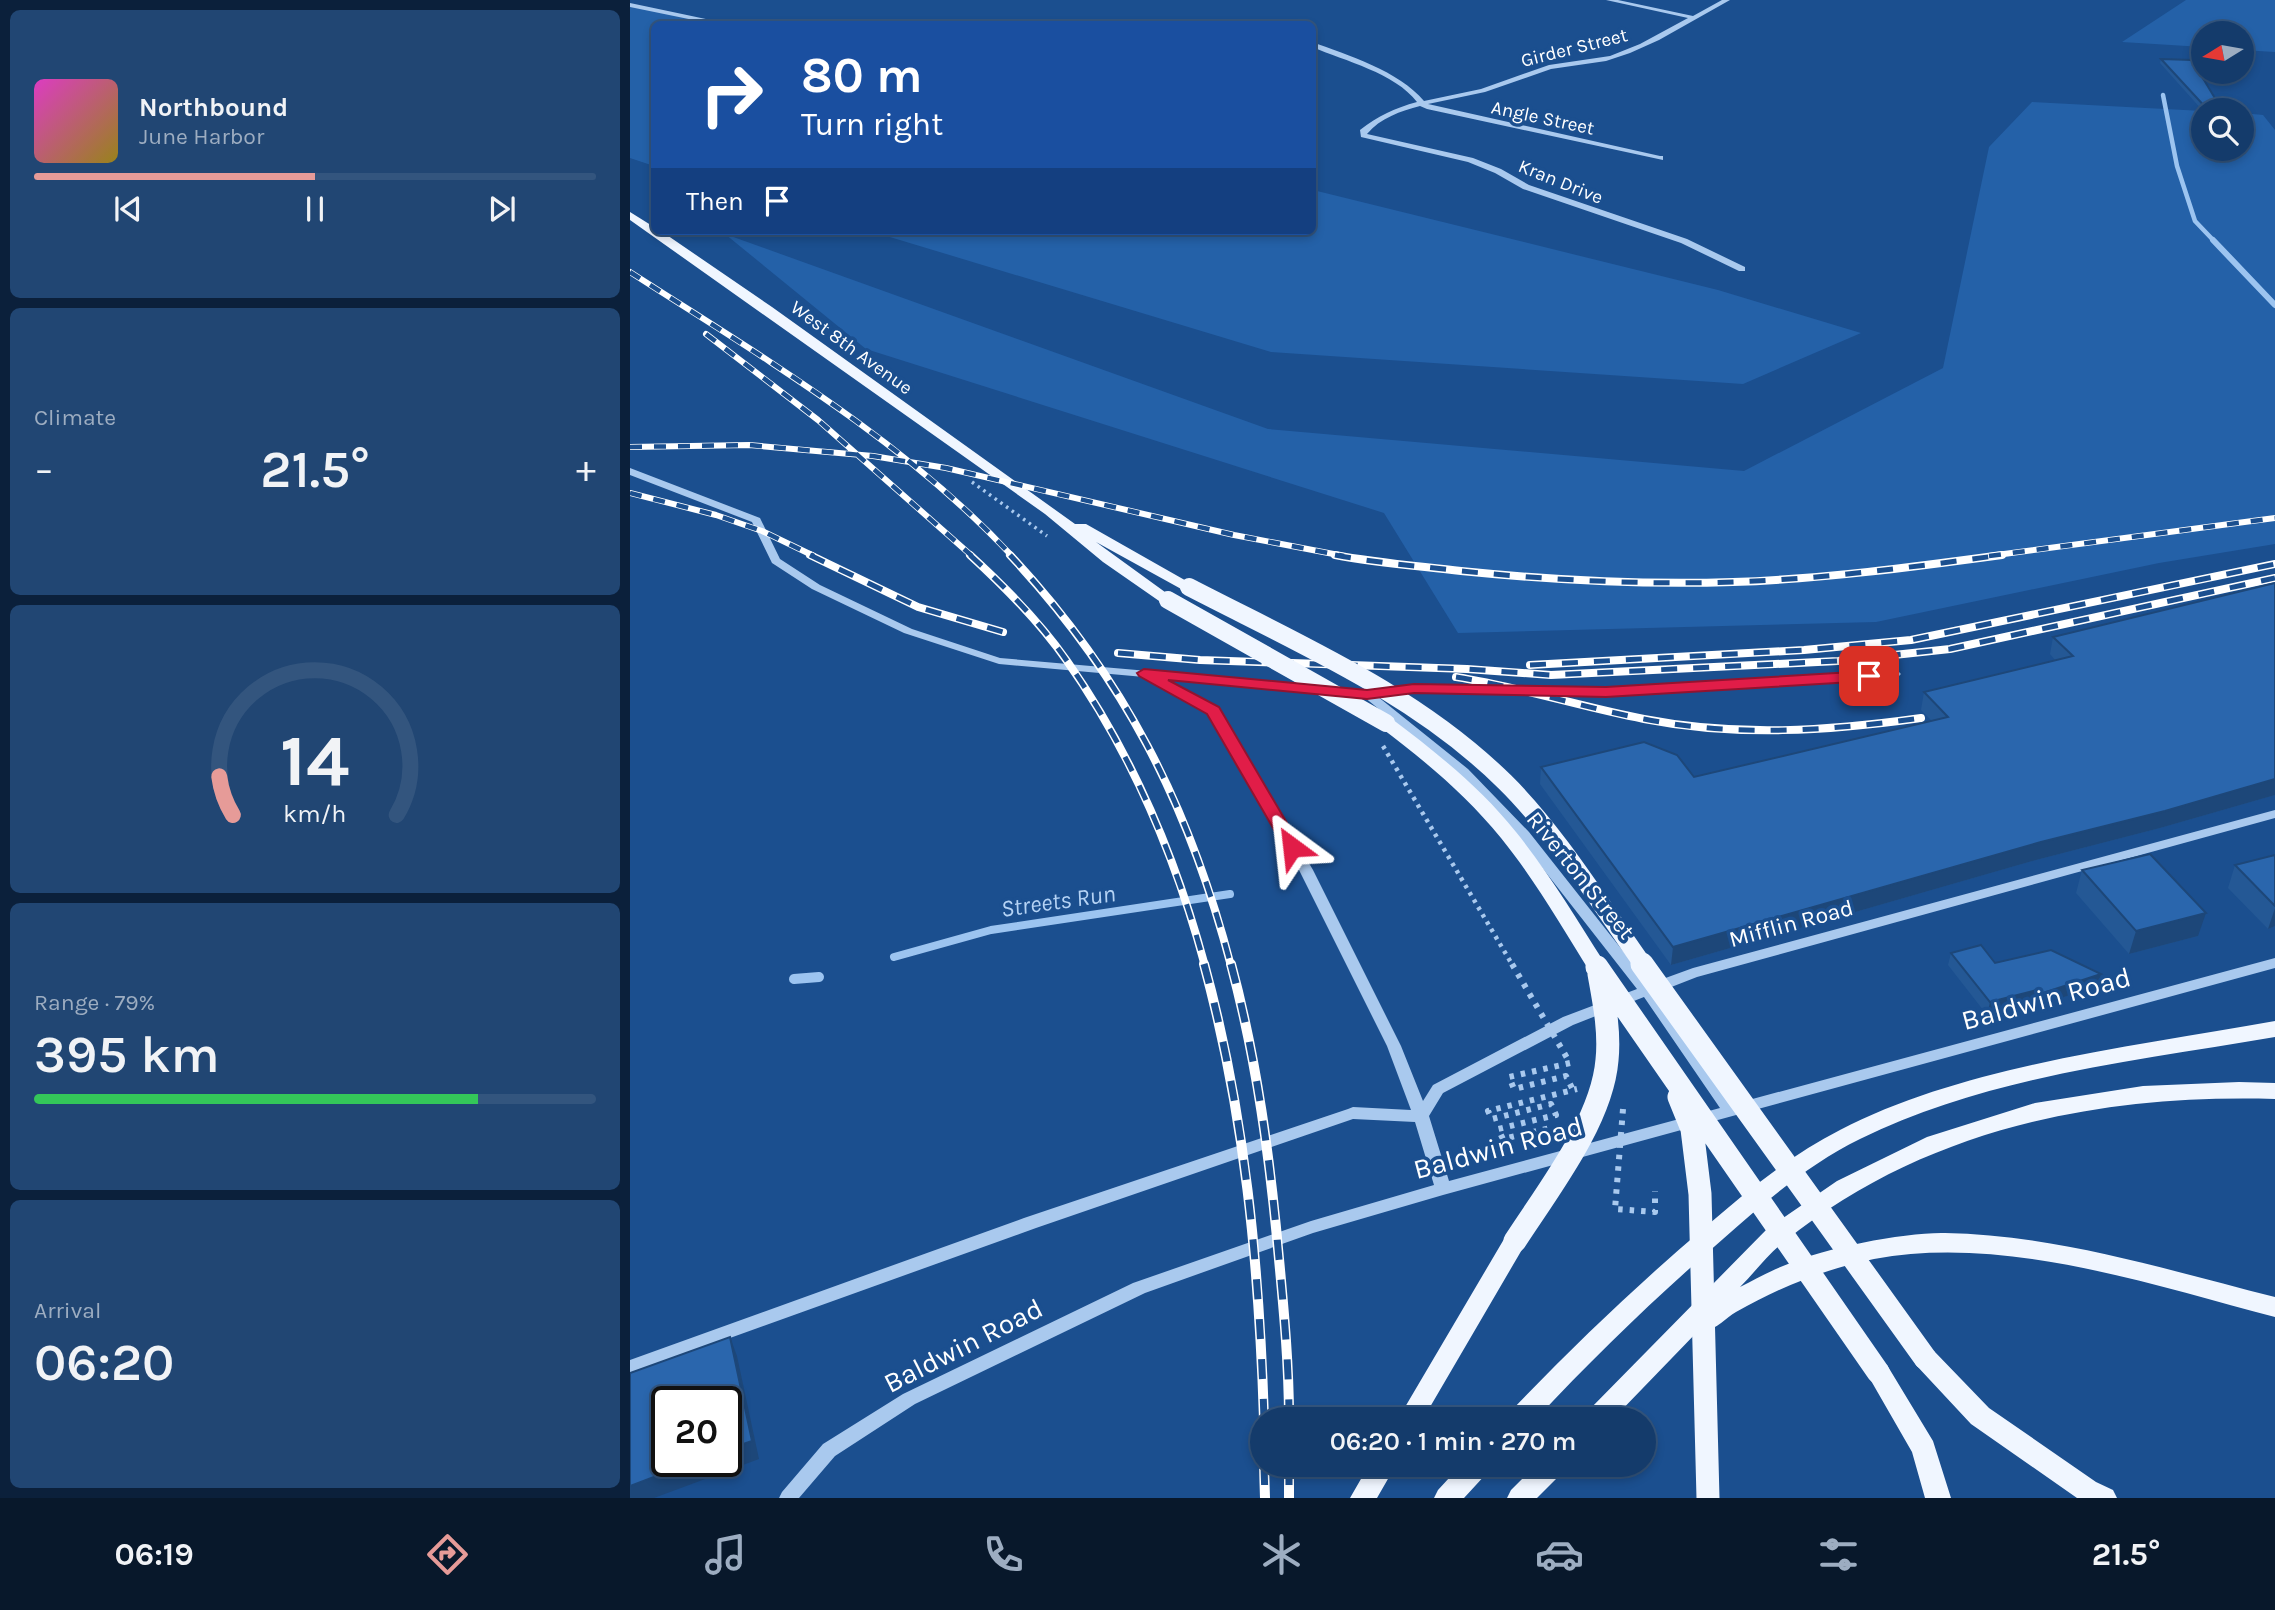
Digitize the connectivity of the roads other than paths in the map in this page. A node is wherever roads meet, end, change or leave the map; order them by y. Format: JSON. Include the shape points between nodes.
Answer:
{"nodes":[{"id":1,"x":1609,"y":0,"type":"edge"},
{"id":2,"x":1727,"y":0,"type":"edge"},
{"id":3,"x":630,"y":5,"type":"edge"},
{"id":4,"x":1691,"y":17,"type":"junction"},
{"id":5,"x":706,"y":21,"type":"edge"},
{"id":6,"x":1316,"y":46,"type":"edge"},
{"id":7,"x":1420,"y":103,"type":"junction"},
{"id":8,"x":1660,"y":158,"type":"dead end"},
{"id":9,"x":630,"y":215,"type":"edge"},
{"id":10,"x":651,"y":229,"type":"edge"},
{"id":11,"x":659,"y":235,"type":"edge"},
{"id":12,"x":1742,"y":269,"type":"dead end"},
{"id":13,"x":630,"y":471,"type":"edge"},
{"id":14,"x":1050,"y":511,"type":"junction"},
{"id":15,"x":1144,"y":673,"type":"junction"},
{"id":16,"x":1895,"y":674,"type":"dead end"},
{"id":17,"x":1367,"y":694,"type":"junction"},
{"id":18,"x":2275,"y":814,"type":"edge"},
{"id":19,"x":2275,"y":963,"type":"edge"},
{"id":20,"x":1597,"y":967,"type":"junction"},
{"id":21,"x":1647,"y":991,"type":"junction"},
{"id":22,"x":2275,"y":1029,"type":"edge"},
{"id":23,"x":1665,"y":1065,"type":"junction"},
{"id":24,"x":2275,"y":1091,"type":"edge"},
{"id":25,"x":1730,"y":1111,"type":"junction"},
{"id":26,"x":1421,"y":1116,"type":"junction"},
{"id":27,"x":1443,"y":1189,"type":"junction"},
{"id":28,"x":2275,"y":1307,"type":"edge"},
{"id":29,"x":630,"y":1367,"type":"edge"},
{"id":30,"x":1645,"y":1369,"type":"junction"},
{"id":31,"x":1417,"y":1407,"type":"edge"},
{"id":32,"x":1532,"y":1407,"type":"edge"},
{"id":33,"x":1609,"y":1407,"type":"edge"},
{"id":34,"x":1376,"y":1477,"type":"edge"},
{"id":35,"x":1467,"y":1477,"type":"edge"},
{"id":36,"x":1541,"y":1477,"type":"edge"},
{"id":37,"x":788,"y":1498,"type":"edge"},
{"id":38,"x":1363,"y":1498,"type":"edge"},
{"id":39,"x":1447,"y":1498,"type":"edge"},
{"id":40,"x":1520,"y":1498,"type":"edge"},
{"id":41,"x":1708,"y":1498,"type":"edge"},
{"id":42,"x":1938,"y":1498,"type":"edge"},
{"id":43,"x":2104,"y":1498,"type":"edge"}],
"edges":[{"from":1,"to":4,"type":"street"},
{"from":2,"to":4,"type":"street","name":"Girder Street"},
{"from":3,"to":5,"type":"street"},
{"from":4,"to":7,"type":"street","name":"Girder Street","via":[[1660,38],[1609,58],[1544,68],[1479,92]]},
{"from":6,"to":7,"type":"street","name":"Angle Street","via":[[1410,89]]},
{"from":7,"to":8,"type":"street","name":"Angle Street"},
{"from":7,"to":12,"type":"street","name":"Kran Drive","via":[[1399,108],[1367,127],[1364,135],[1470,160],[1527,187],[1646,227]]},
{"from":9,"to":10,"type":"main road","name":"West 8th Avenue"},
{"from":11,"to":14,"type":"main road","name":"West 8th Avenue"},
{"from":13,"to":15,"type":"lane","via":[[756,520],[776,561],[816,587],[908,631],[999,661]]},
{"from":14,"to":20,"type":"main road","bridge":true,"via":[[1168,600],[1385,723],[1428,755],[1494,818],[1543,882]]},
{"from":14,"to":43,"type":"main road","bridge":true,"via":[[1382,689],[1443,730],[1505,782],[1562,852],[1925,1358],[1980,1416]]},
{"from":15,"to":17,"type":"street"},
{"from":15,"to":26,"type":"street","via":[[1213,711],[1306,870],[1394,1046]]},
{"from":16,"to":17,"type":"street","via":[[1606,692],[1414,689]]},
{"from":17,"to":21,"type":"street","name":"Riverton Street","via":[[1464,772],[1524,835]]},
{"from":18,"to":21,"type":"street","name":"Mifflin Road","via":[[1693,973]]},
{"from":19,"to":25,"type":"street","name":"Baldwin Road"},
{"from":20,"to":23,"type":"main road","bridge":true},
{"from":20,"to":31,"type":"main road","bridge":true,"via":[[1607,1024],[1605,1074],[1579,1136]]},
{"from":21,"to":25,"type":"street","name":"Riverton Street"},
{"from":21,"to":26,"type":"street","name":"Mifflin Road","via":[[1568,1021],[1438,1089]]},
{"from":22,"to":32,"type":"main road","via":[[2063,1067],[1952,1094],[1868,1125],[1804,1159],[1647,1289]]},
{"from":23,"to":41,"type":"main road","bridge":true,"via":[[1692,1129],[1700,1194]]},
{"from":23,"to":42,"type":"main road","bridge":true,"via":[[1878,1372],[1924,1449]]},
{"from":24,"to":30,"type":"main road","via":[[2143,1094],[2035,1111],[1935,1143],[1844,1187],[1775,1237]]},
{"from":25,"to":27,"type":"street","name":"Baldwin Road"},
{"from":26,"to":27,"type":"street"},
{"from":26,"to":29,"type":"street","via":[[1353,1113]]},
{"from":27,"to":37,"type":"street","name":"Baldwin Road","via":[[1311,1227],[1139,1288],[909,1399],[829,1450]]},
{"from":28,"to":30,"type":"main road","via":[[2119,1267],[2016,1248],[1942,1242],[1874,1250],[1797,1270],[1725,1306]]},
{"from":30,"to":33,"type":"main road"},
{"from":34,"to":38,"type":"main road"},
{"from":35,"to":39,"type":"main road"},
{"from":36,"to":40,"type":"main road"}]}
